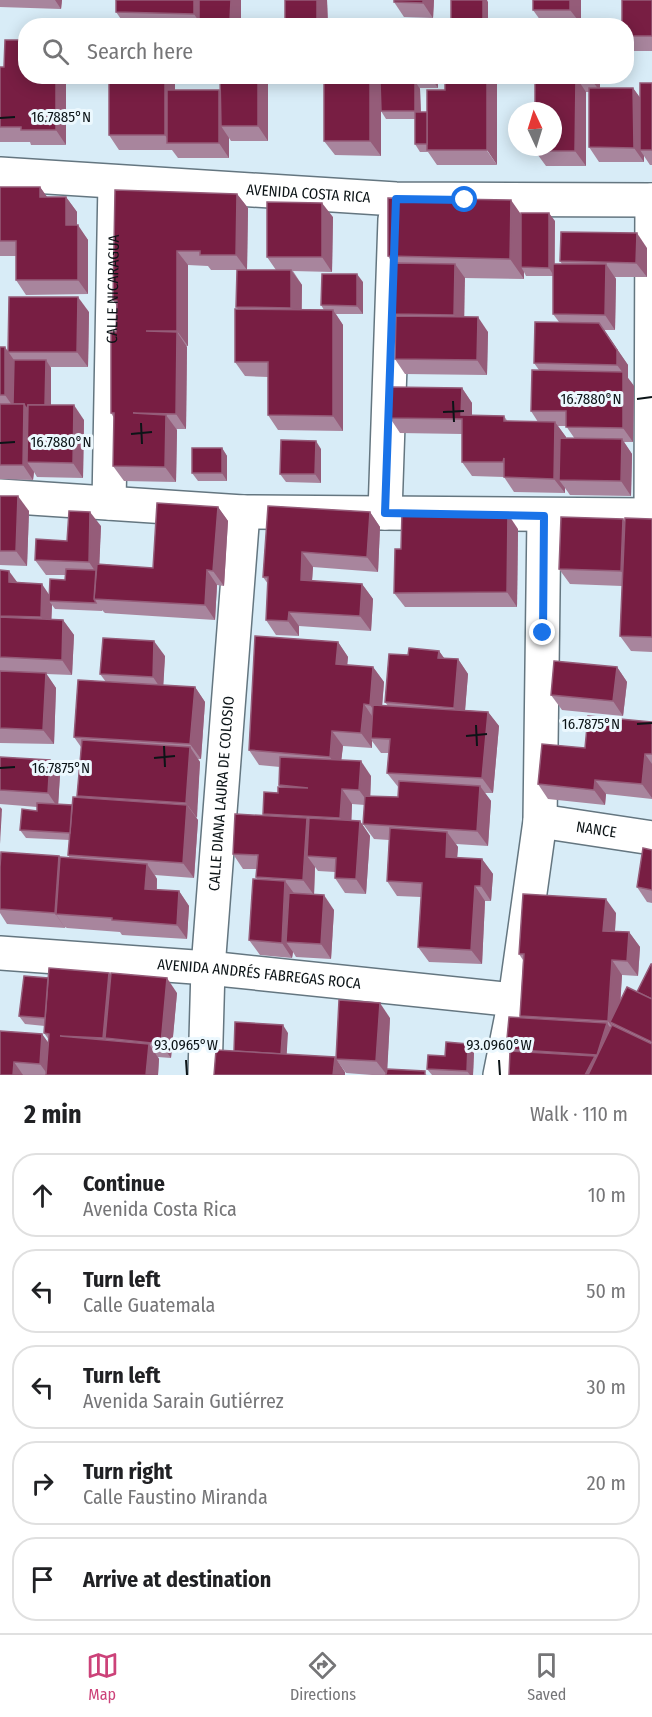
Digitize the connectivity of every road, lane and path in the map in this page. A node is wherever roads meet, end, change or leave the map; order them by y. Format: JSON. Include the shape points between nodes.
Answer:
{"nodes":[{"id":1,"x":0,"y":174,"type":"edge"},
{"id":2,"x":115,"y":182,"type":"junction"},
{"id":3,"x":396,"y":199,"type":"junction"},
{"id":4,"x":652,"y":200,"type":"edge"},
{"id":5,"x":0,"y":496,"type":"edge"},
{"id":6,"x":109,"y":503,"type":"junction"},
{"id":7,"x":243,"y":512,"type":"junction"},
{"id":8,"x":385,"y":513,"type":"junction"},
{"id":9,"x":652,"y":515,"type":"edge"},
{"id":10,"x":544,"y":516,"type":"junction"},
{"id":11,"x":540,"y":821,"type":"junction"},
{"id":12,"x":652,"y":838,"type":"edge"},
{"id":13,"x":0,"y":953,"type":"edge"},
{"id":14,"x":208,"y":968,"type":"junction"},
{"id":15,"x":516,"y":1000,"type":"junction"},
{"id":16,"x":205,"y":1075,"type":"edge"},
{"id":17,"x":500,"y":1075,"type":"edge"}],
"edges":[{"from":1,"to":2,"type":"street","name":"AVENIDA COSTA RICA"},
{"from":2,"to":3,"type":"street","name":"AVENIDA COSTA RICA"},
{"from":2,"to":6,"type":"street","name":"CALLE NICARAGUA"},
{"from":3,"to":4,"type":"street","name":"AVENIDA COSTA RICA"},
{"from":3,"to":8,"type":"street"},
{"from":4,"to":9,"type":"street"},
{"from":5,"to":6,"type":"street"},
{"from":6,"to":7,"type":"street"},
{"from":7,"to":8,"type":"street"},
{"from":7,"to":14,"type":"street","name":"CALLE DIANA LAURA DE COLOSIO"},
{"from":8,"to":10,"type":"street"},
{"from":9,"to":10,"type":"street"},
{"from":10,"to":11,"type":"street"},
{"from":11,"to":12,"type":"street","name":"NANCE"},
{"from":11,"to":15,"type":"street"},
{"from":13,"to":14,"type":"street","name":"AVENIDA ANDRÉS FABREGAS ROCA"},
{"from":14,"to":15,"type":"street","name":"AVENIDA ANDRÉS FABREGAS ROCA"},
{"from":14,"to":16,"type":"street","name":"CALLE DIANA LAURA DE COLOSIO"},
{"from":15,"to":17,"type":"street"}]}
